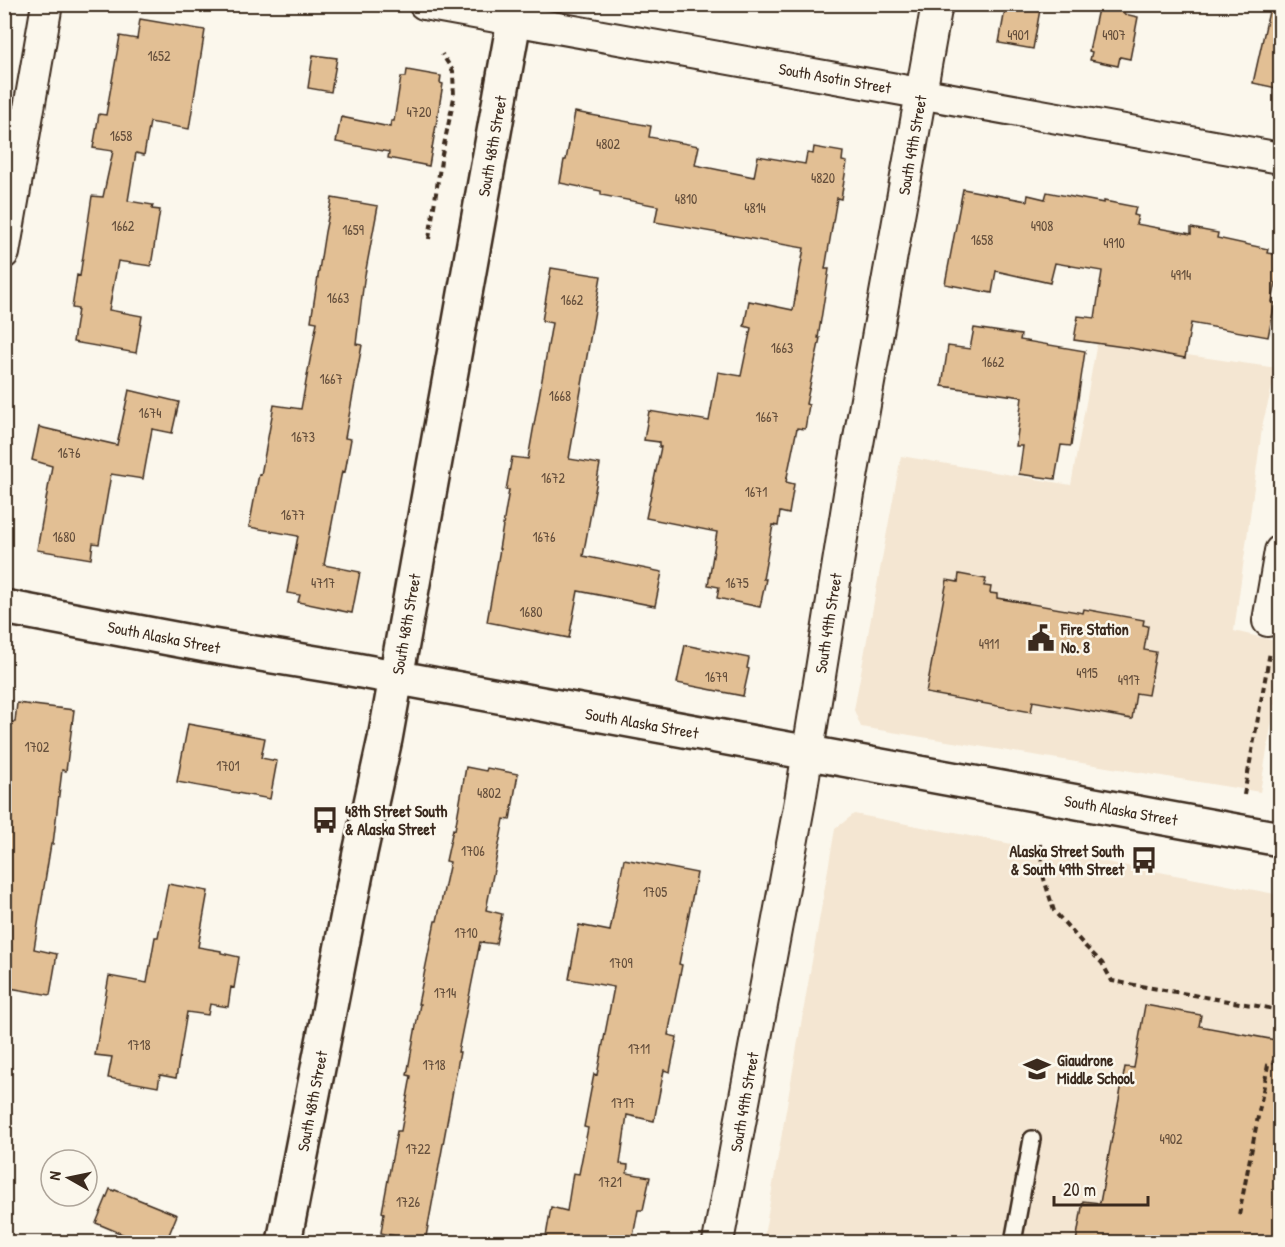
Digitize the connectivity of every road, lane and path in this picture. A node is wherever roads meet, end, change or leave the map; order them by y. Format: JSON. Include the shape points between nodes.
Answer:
{"nodes":[{"id":1,"x":47,"y":4,"type":"edge"},
{"id":2,"x":424,"y":4,"type":"edge"},
{"id":3,"x":938,"y":4,"type":"edge"},
{"id":4,"x":516,"y":13,"type":"edge"},
{"id":5,"x":442,"y":54,"type":"dead end"},
{"id":6,"x":922,"y":93,"type":"junction"},
{"id":7,"x":1281,"y":158,"type":"edge"},
{"id":8,"x":429,"y":239,"type":"dead end"},
{"id":9,"x":4,"y":253,"type":"edge"},
{"id":10,"x":1281,"y":551,"type":"edge"},
{"id":11,"x":4,"y":607,"type":"edge"},
{"id":12,"x":1268,"y":621,"type":"joint"},
{"id":13,"x":396,"y":678,"type":"junction"},
{"id":14,"x":807,"y":753,"type":"junction"},
{"id":15,"x":1244,"y":795,"type":"dead end"},
{"id":16,"x":1281,"y":839,"type":"edge"},
{"id":17,"x":1040,"y":844,"type":"dead end"},
{"id":18,"x":1281,"y":1010,"type":"edge"},
{"id":19,"x":1281,"y":1058,"type":"edge"},
{"id":20,"x":1032,"y":1139,"type":"dead end"},
{"id":21,"x":1239,"y":1215,"type":"dead end"},
{"id":22,"x":284,"y":1242,"type":"edge"},
{"id":23,"x":718,"y":1242,"type":"edge"},
{"id":24,"x":1013,"y":1242,"type":"edge"}],
"edges":[{"from":1,"to":9,"type":"street"},
{"from":2,"to":4,"type":"street","name":"South Asotin Street"},
{"from":3,"to":6,"type":"street","name":"South 49th Street"},
{"from":4,"to":6,"type":"street","name":"South Asotin Street"},
{"from":4,"to":13,"type":"street","name":"South 48th Street"},
{"from":5,"to":8,"type":"path","via":[[453,71],[454,98]]},
{"from":6,"to":7,"type":"street","name":"South Asotin Street"},
{"from":6,"to":14,"type":"street","name":"South 49th Street","via":[[849,494]]},
{"from":10,"to":12,"type":"street"},
{"from":11,"to":13,"type":"street","name":"South Alaska Street"},
{"from":12,"to":15,"type":"path","via":[[1273,635]]},
{"from":13,"to":14,"type":"street","name":"South Alaska Street"},
{"from":13,"to":22,"type":"street","name":"South 48th Street"},
{"from":14,"to":16,"type":"street","name":"South Alaska Street"},
{"from":14,"to":23,"type":"street","name":"South 49th Street"},
{"from":17,"to":18,"type":"path","via":[[1044,879],[1054,911],[1102,963],[1112,981]]},
{"from":19,"to":21,"type":"path","via":[[1268,1065]]},
{"from":20,"to":24,"type":"lane"}]}
